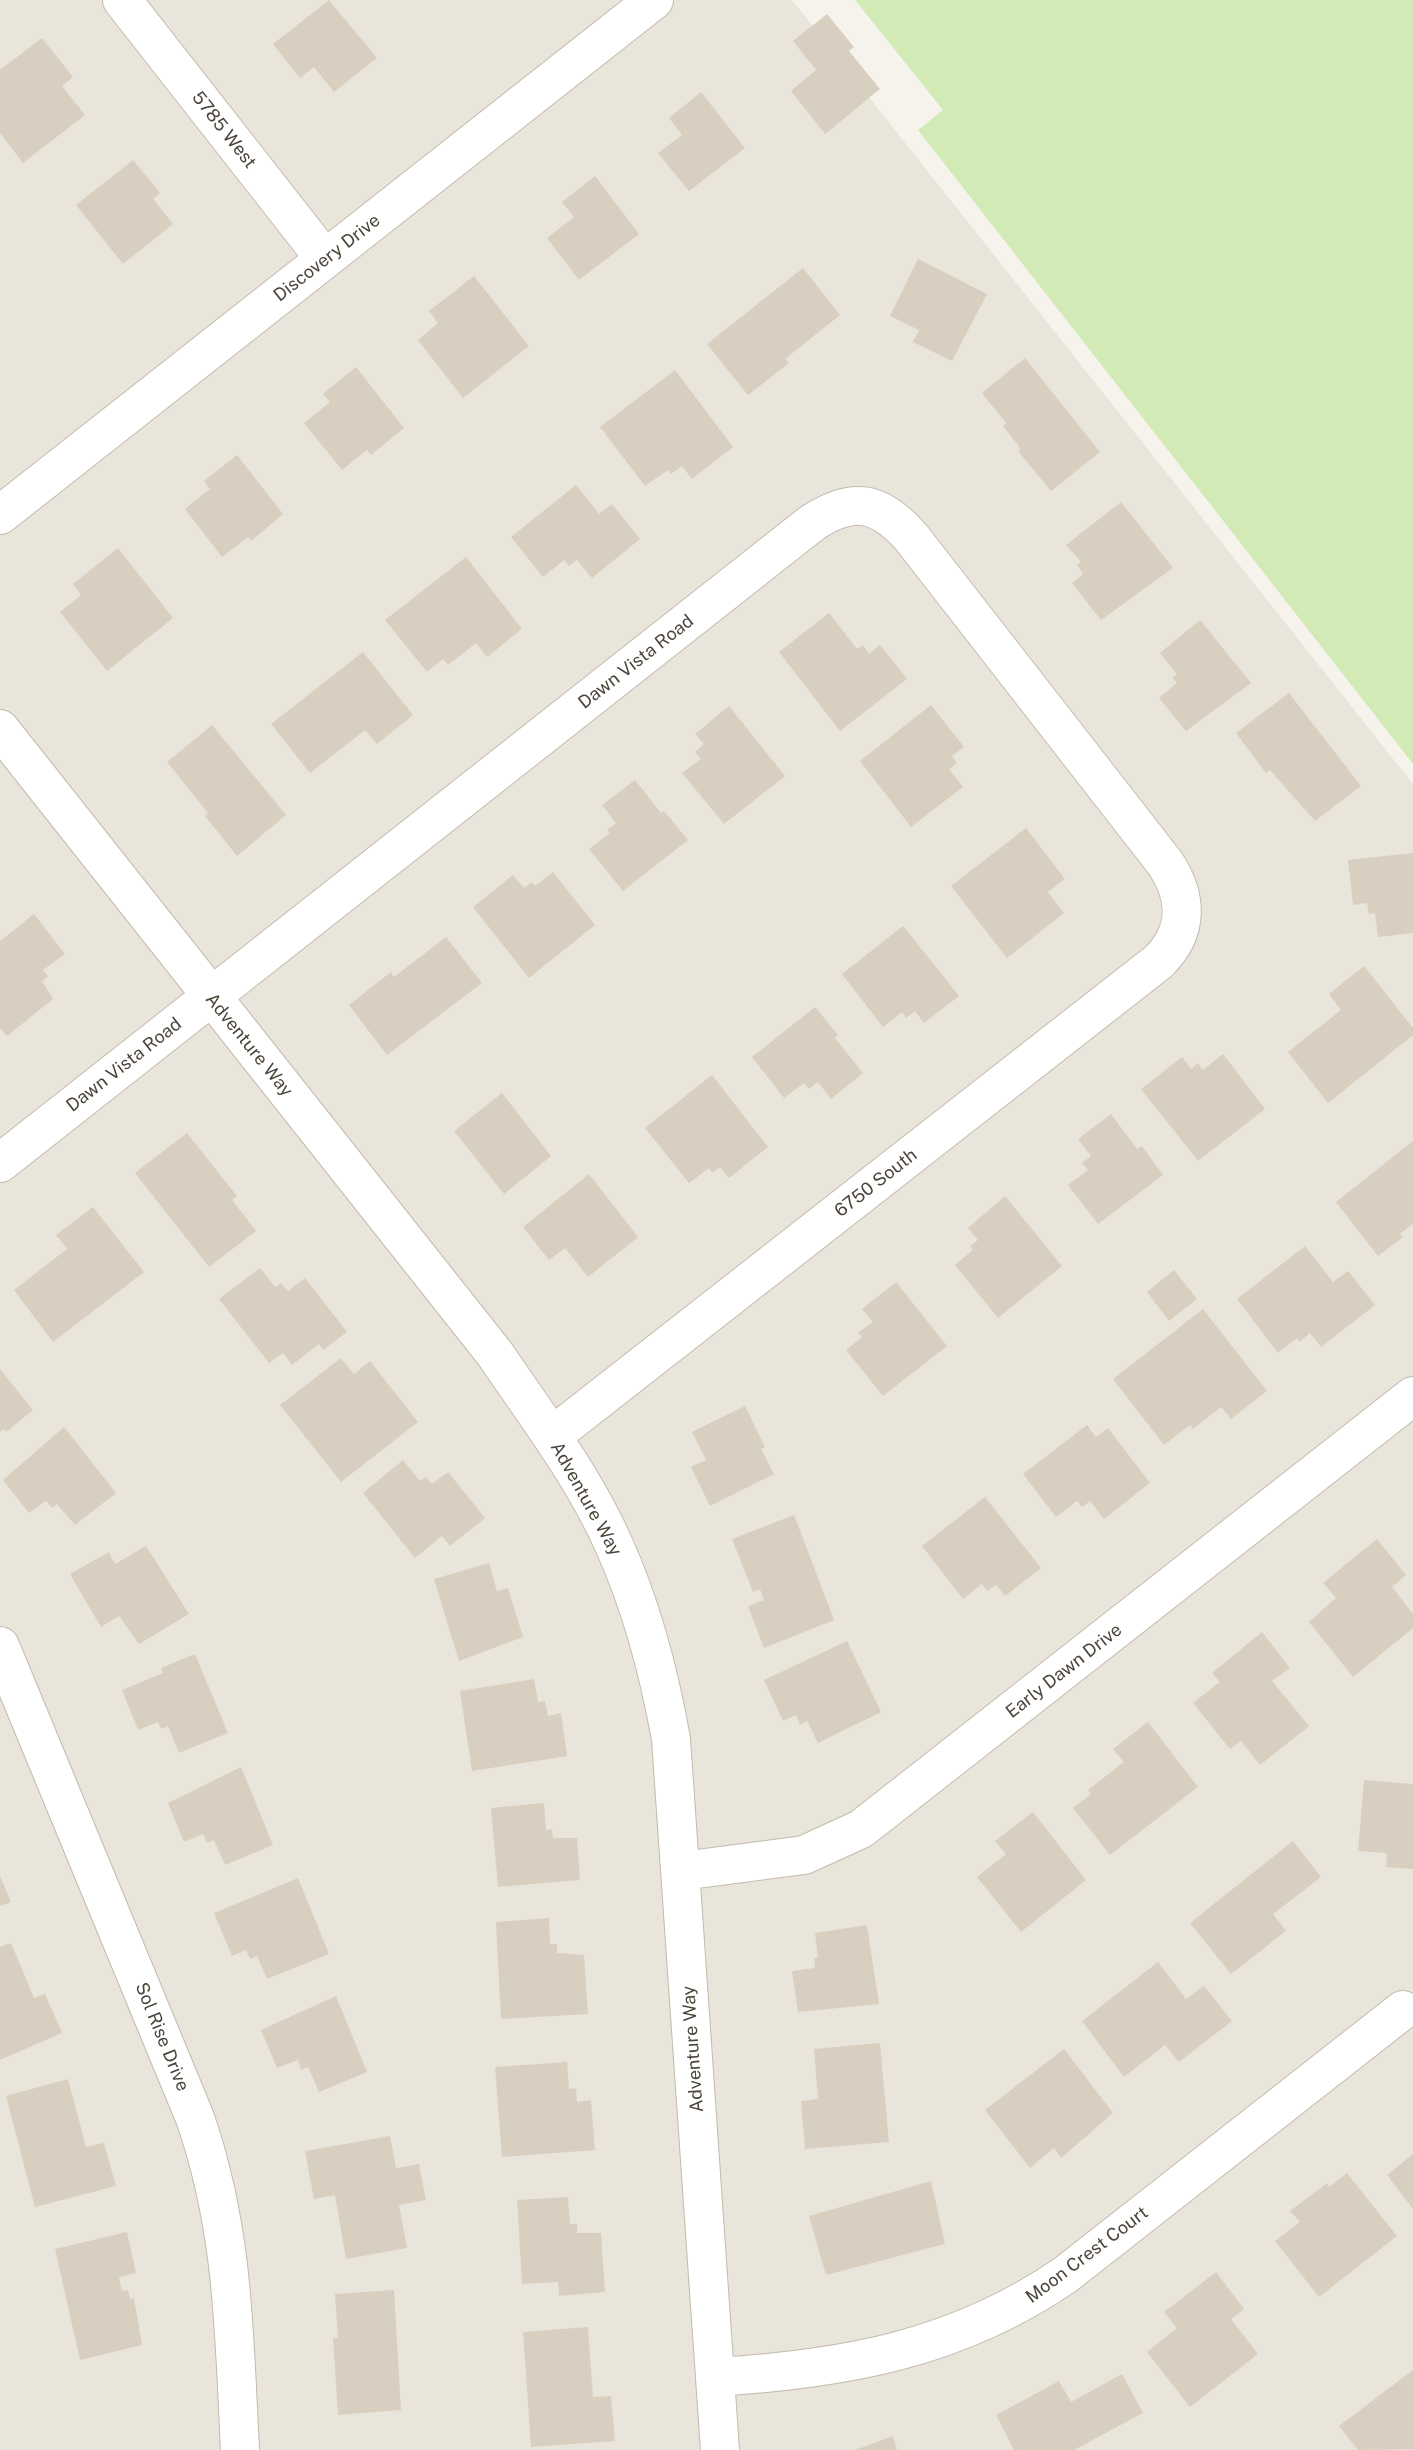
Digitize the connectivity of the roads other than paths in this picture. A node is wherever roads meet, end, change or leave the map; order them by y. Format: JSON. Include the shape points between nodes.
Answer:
{"nodes":[{"id":1,"x":122,"y":0,"type":"edge"},
{"id":2,"x":654,"y":0,"type":"edge"},
{"id":3,"x":325,"y":259,"type":"junction"},
{"id":4,"x":0,"y":515,"type":"edge"},
{"id":5,"x":0,"y":729,"type":"edge"},
{"id":6,"x":1183,"y":917,"type":"joint"},
{"id":7,"x":211,"y":997,"type":"junction"},
{"id":8,"x":0,"y":1163,"type":"edge"},
{"id":9,"x":1413,"y":1396,"type":"edge"},
{"id":10,"x":552,"y":1436,"type":"junction"},
{"id":11,"x":0,"y":1646,"type":"edge"},
{"id":12,"x":682,"y":1871,"type":"junction"},
{"id":13,"x":1402,"y":2010,"type":"dead end"},
{"id":14,"x":716,"y":2377,"type":"junction"},
{"id":15,"x":240,"y":2450,"type":"edge"},
{"id":16,"x":720,"y":2450,"type":"edge"}],
"edges":[{"from":1,"to":3,"type":"street","name":"5785 West"},
{"from":2,"to":3,"type":"street","name":"Discovery Drive"},
{"from":3,"to":4,"type":"street","name":"Discovery Drive"},
{"from":5,"to":7,"type":"street","name":"Adventure Way"},
{"from":6,"to":7,"type":"street","name":"Dawn Vista Road","via":[[1178,887],[1165,863],[911,537],[878,510],[851,505],[812,523]]},
{"from":6,"to":10,"type":"street","name":"6750 South","via":[[1175,942],[1157,962]]},
{"from":7,"to":8,"type":"street","name":"Dawn Vista Road"},
{"from":7,"to":10,"type":"street","name":"Adventure Way","via":[[495,1354]]},
{"from":9,"to":12,"type":"street","name":"Early Dawn Drive","via":[[861,1829],[804,1855]]},
{"from":10,"to":12,"type":"street","name":"Adventure Way","via":[[613,1543],[649,1636],[671,1739]]},
{"from":11,"to":15,"type":"street","name":"Sol Rise Drive","via":[[195,2118],[215,2180],[228,2246]]},
{"from":12,"to":14,"type":"street","name":"Adventure Way"},
{"from":13,"to":14,"type":"street","name":"Moon Crest Court","via":[[1028,2300],[988,2321],[903,2351],[798,2372]]},
{"from":14,"to":16,"type":"street","name":"Adventure Way"}]}
